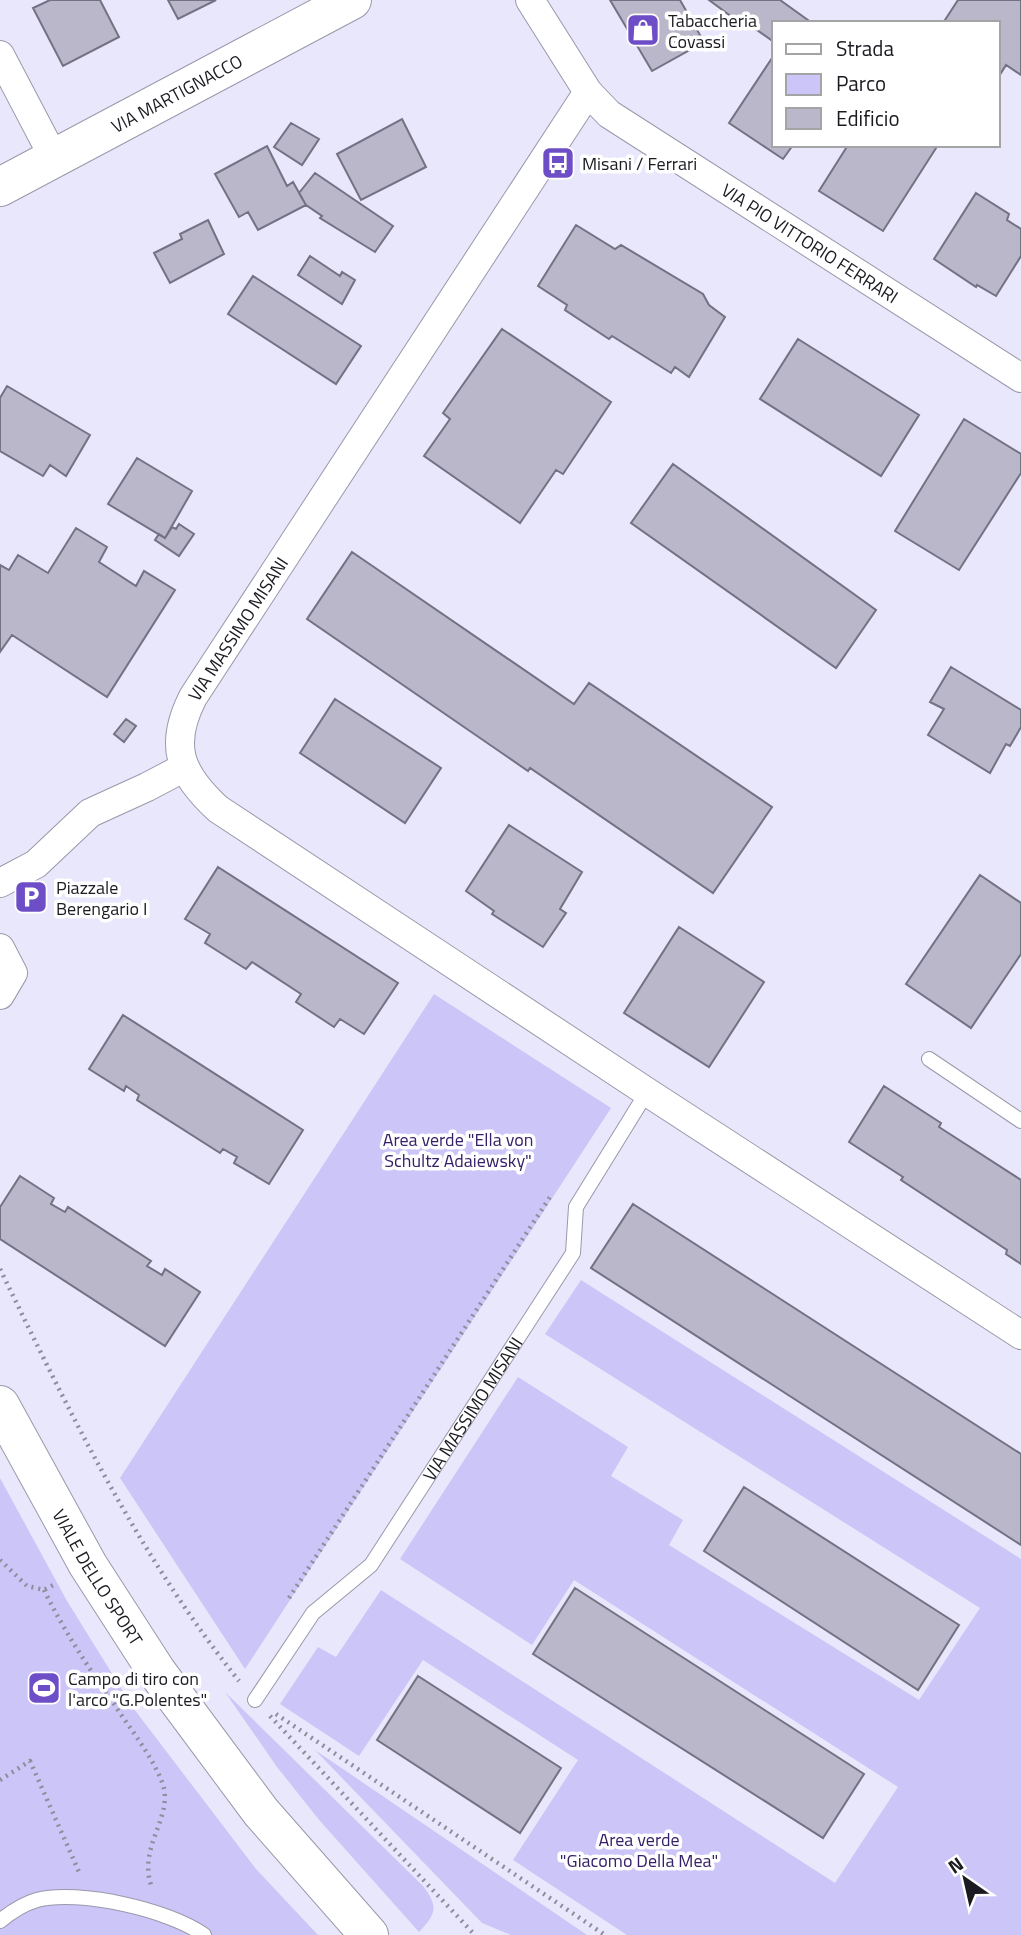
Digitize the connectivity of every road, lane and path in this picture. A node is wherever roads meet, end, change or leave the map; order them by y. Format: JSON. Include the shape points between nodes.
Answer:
{"nodes":[{"id":1,"x":352,"y":0,"type":"edge"},
{"id":2,"x":530,"y":0,"type":"edge"},
{"id":3,"x":0,"y":55,"type":"edge"},
{"id":4,"x":588,"y":92,"type":"junction"},
{"id":5,"x":54,"y":158,"type":"junction"},
{"id":6,"x":0,"y":187,"type":"edge"},
{"id":7,"x":1021,"y":378,"type":"edge"},
{"id":8,"x":183,"y":768,"type":"junction"},
{"id":9,"x":0,"y":883,"type":"edge"},
{"id":10,"x":0,"y":948,"type":"edge"},
{"id":11,"x":0,"y":995,"type":"edge"},
{"id":12,"x":929,"y":1059,"type":"dead end"},
{"id":13,"x":647,"y":1092,"type":"junction"},
{"id":14,"x":1021,"y":1121,"type":"edge"},
{"id":15,"x":555,"y":1190,"type":"dead end"},
{"id":16,"x":0,"y":1269,"type":"edge"},
{"id":17,"x":1021,"y":1335,"type":"edge"},
{"id":18,"x":0,"y":1405,"type":"edge"},
{"id":19,"x":0,"y":1560,"type":"edge"},
{"id":20,"x":88,"y":1565,"type":"junction"},
{"id":21,"x":44,"y":1590,"type":"junction"},
{"id":22,"x":282,"y":1608,"type":"dead end"},
{"id":23,"x":245,"y":1667,"type":"dead end"},
{"id":24,"x":237,"y":1678,"type":"junction"},
{"id":25,"x":255,"y":1700,"type":"junction"},
{"id":26,"x":0,"y":1780,"type":"edge"},
{"id":27,"x":89,"y":1899,"type":"junction"},
{"id":28,"x":160,"y":1913,"type":"junction"},
{"id":29,"x":0,"y":1921,"type":"edge"},
{"id":30,"x":474,"y":1934,"type":"edge"},
{"id":31,"x":204,"y":1935,"type":"edge"},
{"id":32,"x":369,"y":1935,"type":"edge"},
{"id":33,"x":605,"y":1935,"type":"edge"}],
"edges":[{"from":1,"to":5,"type":"street","name":"VIA MARTIGNACCO"},
{"from":2,"to":4,"type":"street","name":"VIA PIO VITTORIO FERRARI"},
{"from":3,"to":5,"type":"street"},
{"from":4,"to":7,"type":"street","name":"VIA PIO VITTORIO FERRARI","via":[[609,114]]},
{"from":4,"to":8,"type":"street","name":"VIA MASSIMO MISANI","via":[[193,697],[178,737]]},
{"from":5,"to":6,"type":"street","name":"VIA MARTIGNACCO"},
{"from":8,"to":9,"type":"street","via":[[90,813],[36,864]]},
{"from":8,"to":13,"type":"street","via":[[218,809]]},
{"from":10,"to":11,"type":"street","via":[[13,973]]},
{"from":12,"to":14,"type":"lane"},
{"from":13,"to":17,"type":"street"},
{"from":13,"to":25,"type":"lane","name":"VIA MASSIMO MISANI","via":[[576,1207],[573,1253],[371,1565],[313,1613]]},
{"from":15,"to":22,"type":"path"},
{"from":16,"to":24,"type":"path","via":[[110,1489],[169,1584]]},
{"from":18,"to":20,"type":"street","name":"VIALE DELLO SPORT"},
{"from":19,"to":21,"type":"path","via":[[27,1586]]},
{"from":20,"to":21,"type":"path"},
{"from":20,"to":32,"type":"street","name":"VIALE DELLO SPORT","via":[[210,1746]]},
{"from":21,"to":28,"type":"path","via":[[61,1625],[163,1783],[166,1806],[151,1844],[147,1873]]},
{"from":23,"to":24,"type":"path"},
{"from":24,"to":25,"type":"path"},
{"from":25,"to":30,"type":"path"},
{"from":25,"to":33,"type":"path"},
{"from":26,"to":27,"type":"path","via":[[30,1761]]},
{"from":27,"to":28,"type":"lane"},
{"from":27,"to":29,"type":"lane","via":[[38,1899]]},
{"from":28,"to":31,"type":"lane"}]}
